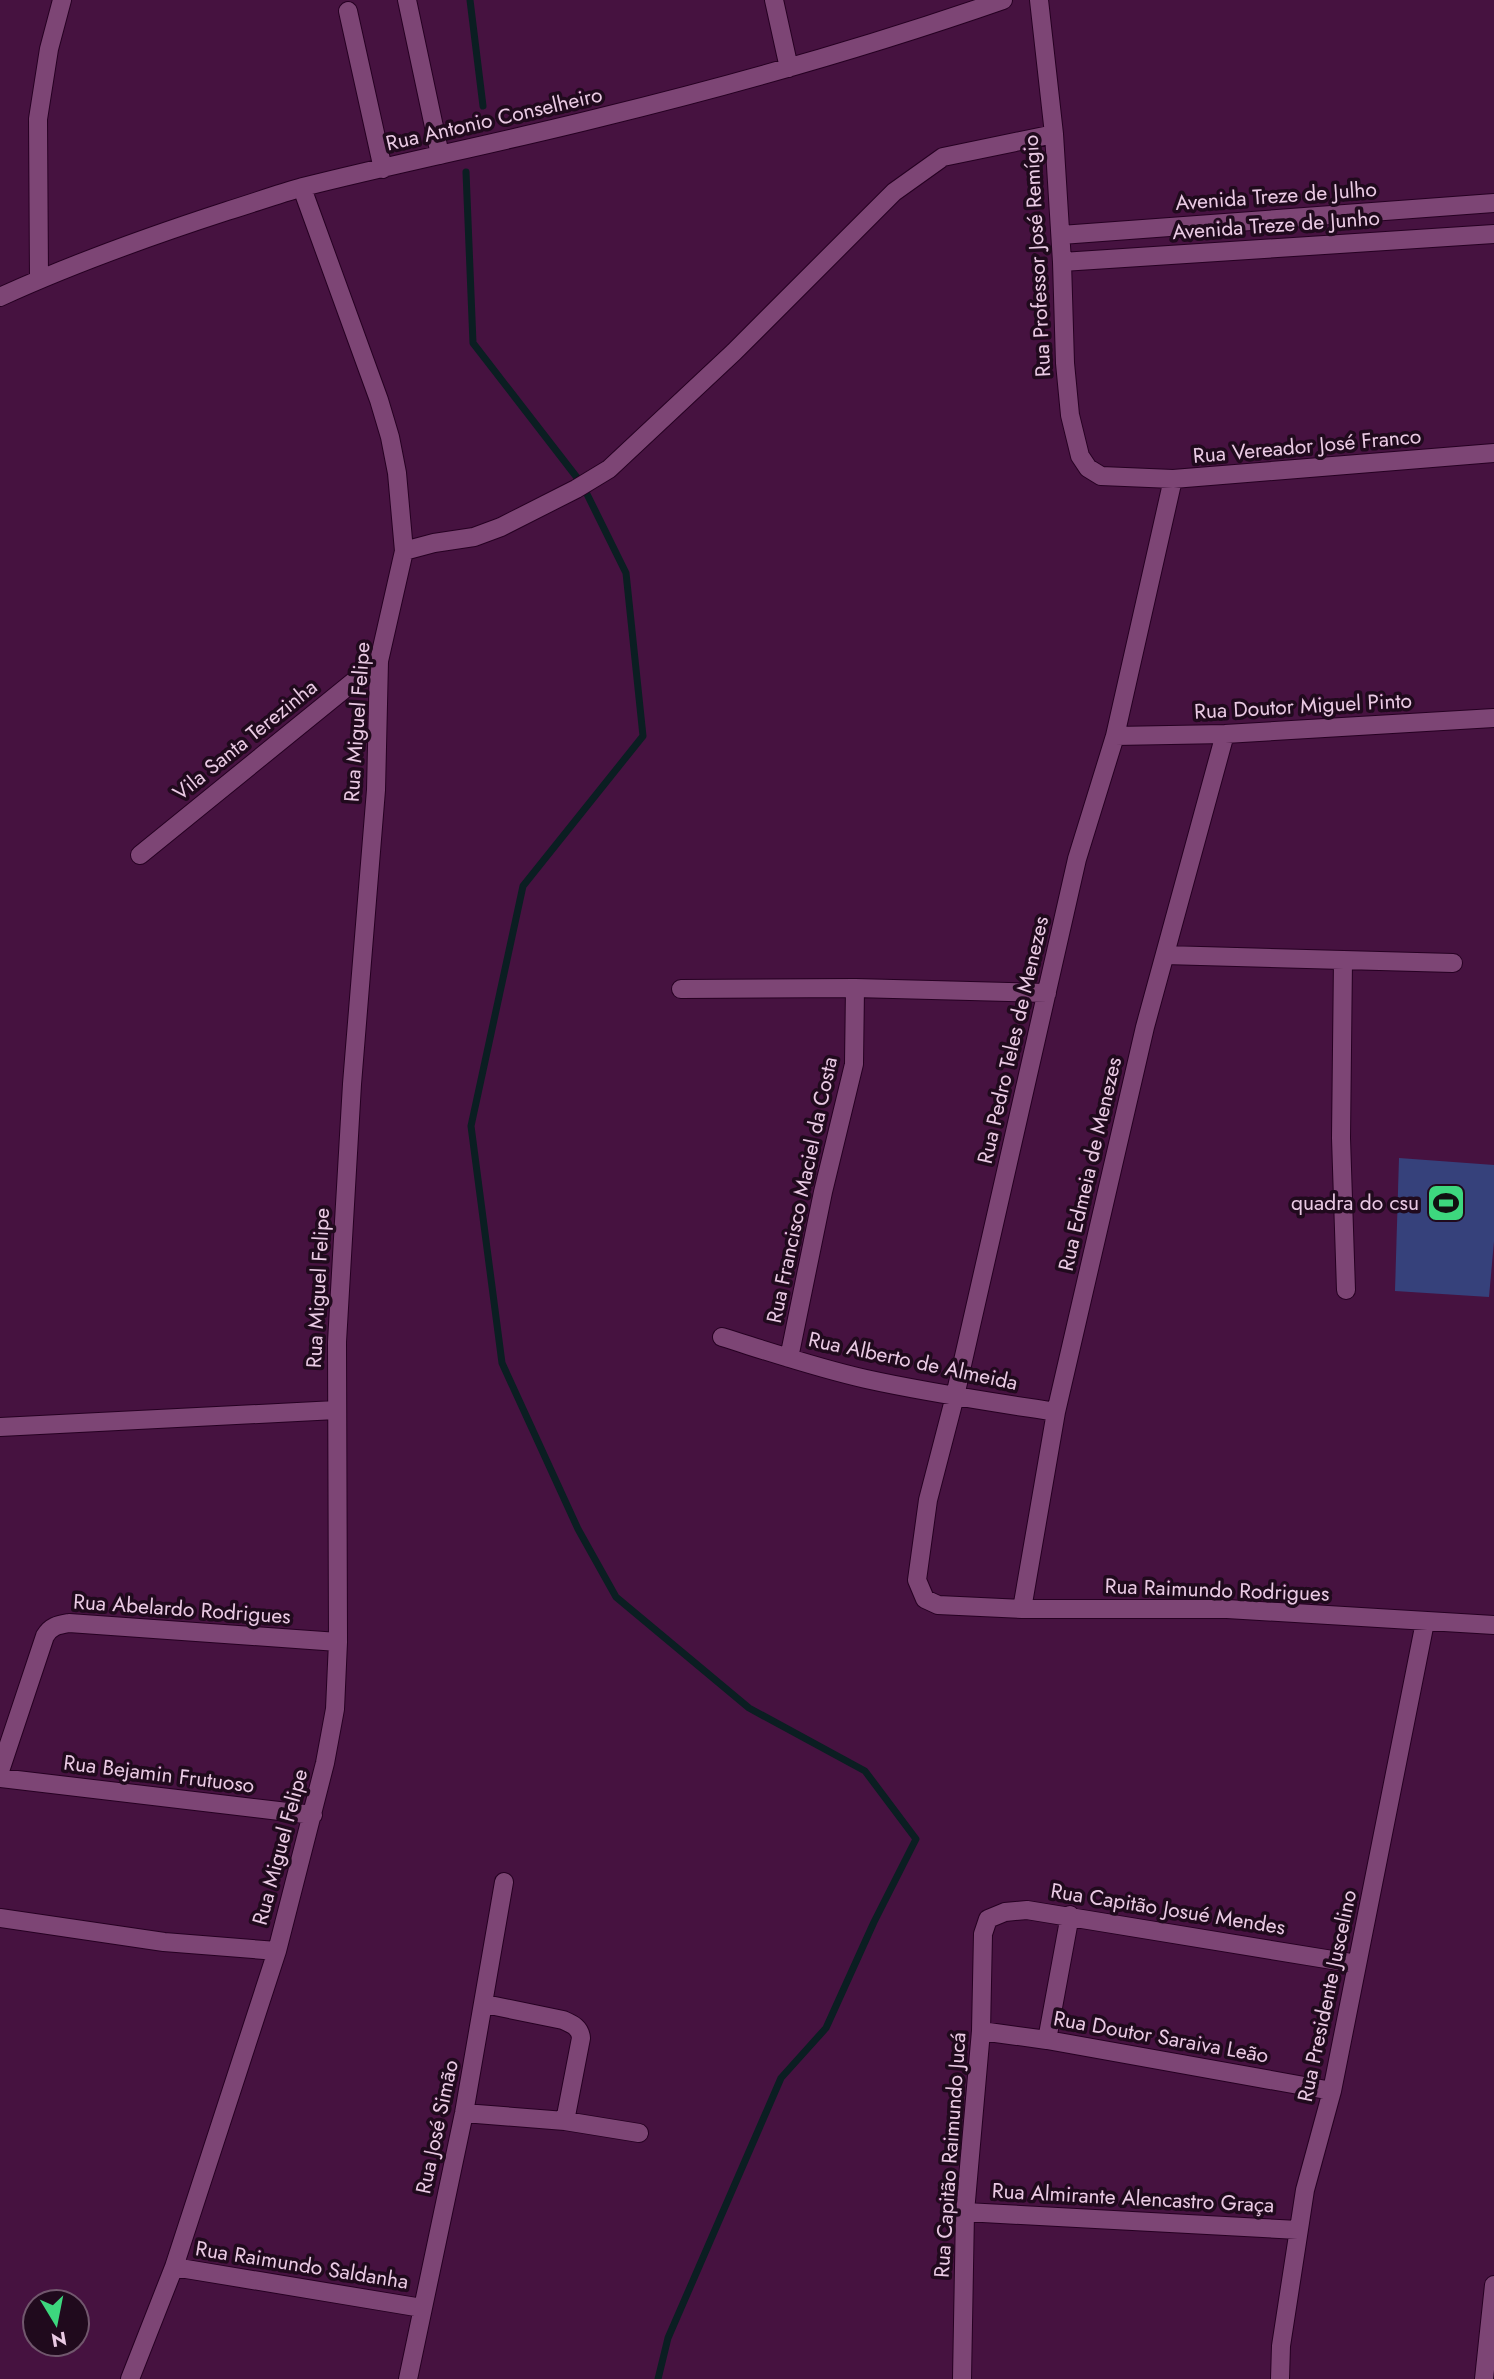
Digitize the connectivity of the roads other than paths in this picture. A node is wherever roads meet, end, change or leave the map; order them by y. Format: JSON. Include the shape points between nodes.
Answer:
{"nodes":[{"id":1,"x":62,"y":0,"type":"edge"},
{"id":2,"x":407,"y":0,"type":"edge"},
{"id":3,"x":775,"y":0,"type":"edge"},
{"id":4,"x":1003,"y":0,"type":"edge"},
{"id":5,"x":1039,"y":0,"type":"edge"},
{"id":6,"x":348,"y":11,"type":"dead end"},
{"id":7,"x":789,"y":68,"type":"junction"},
{"id":8,"x":1054,"y":134,"type":"junction"},
{"id":9,"x":440,"y":155,"type":"junction"},
{"id":10,"x":383,"y":169,"type":"junction"},
{"id":11,"x":302,"y":188,"type":"junction"},
{"id":12,"x":1494,"y":203,"type":"edge"},
{"id":13,"x":1494,"y":234,"type":"edge"},
{"id":14,"x":1060,"y":235,"type":"junction"},
{"id":15,"x":1062,"y":262,"type":"junction"},
{"id":16,"x":39,"y":279,"type":"junction"},
{"id":17,"x":0,"y":298,"type":"edge"},
{"id":18,"x":1494,"y":453,"type":"edge"},
{"id":19,"x":1123,"y":477,"type":"joint"},
{"id":20,"x":1173,"y":479,"type":"junction"},
{"id":21,"x":404,"y":551,"type":"junction"},
{"id":22,"x":379,"y":661,"type":"junction"},
{"id":23,"x":1494,"y":718,"type":"edge"},
{"id":24,"x":1225,"y":734,"type":"junction"},
{"id":25,"x":1115,"y":736,"type":"junction"},
{"id":26,"x":140,"y":855,"type":"dead end"},
{"id":27,"x":1165,"y":955,"type":"junction"},
{"id":28,"x":1343,"y":960,"type":"junction"},
{"id":29,"x":1453,"y":962,"type":"dead end"},
{"id":30,"x":855,"y":988,"type":"junction"},
{"id":31,"x":681,"y":989,"type":"dead end"},
{"id":32,"x":1047,"y":993,"type":"junction"},
{"id":33,"x":1346,"y":1290,"type":"dead end"},
{"id":34,"x":722,"y":1336,"type":"dead end"},
{"id":35,"x":789,"y":1358,"type":"junction"},
{"id":36,"x":955,"y":1396,"type":"junction"},
{"id":37,"x":336,"y":1410,"type":"junction"},
{"id":38,"x":1056,"y":1412,"type":"junction"},
{"id":39,"x":0,"y":1427,"type":"edge"},
{"id":40,"x":938,"y":1605,"type":"joint"},
{"id":41,"x":1022,"y":1609,"type":"junction"},
{"id":42,"x":1425,"y":1622,"type":"junction"},
{"id":43,"x":1494,"y":1625,"type":"edge"},
{"id":44,"x":338,"y":1642,"type":"junction"},
{"id":45,"x":0,"y":1771,"type":"edge"},
{"id":46,"x":0,"y":1778,"type":"edge"},
{"id":47,"x":313,"y":1815,"type":"junction"},
{"id":48,"x":505,"y":1882,"type":"dead end"},
{"id":49,"x":1070,"y":1915,"type":"junction"},
{"id":50,"x":0,"y":1918,"type":"edge"},
{"id":51,"x":983,"y":1934,"type":"joint"},
{"id":52,"x":277,"y":1951,"type":"junction"},
{"id":53,"x":1357,"y":1964,"type":"junction"},
{"id":54,"x":485,"y":2004,"type":"junction"},
{"id":55,"x":981,"y":2031,"type":"junction"},
{"id":56,"x":1047,"y":2039,"type":"junction"},
{"id":57,"x":1332,"y":2091,"type":"junction"},
{"id":58,"x":464,"y":2113,"type":"junction"},
{"id":59,"x":565,"y":2121,"type":"junction"},
{"id":60,"x":639,"y":2133,"type":"dead end"},
{"id":61,"x":965,"y":2212,"type":"junction"},
{"id":62,"x":1298,"y":2230,"type":"junction"},
{"id":63,"x":174,"y":2267,"type":"junction"},
{"id":64,"x":1494,"y":2285,"type":"edge"},
{"id":65,"x":422,"y":2308,"type":"junction"},
{"id":66,"x":130,"y":2379,"type":"edge"},
{"id":67,"x":408,"y":2379,"type":"edge"},
{"id":68,"x":962,"y":2379,"type":"edge"},
{"id":69,"x":1280,"y":2379,"type":"edge"},
{"id":70,"x":1484,"y":2379,"type":"edge"}],
"edges":[{"from":1,"to":16,"type":"street","via":[[38,119]]},
{"from":2,"to":9,"type":"street"},
{"from":3,"to":7,"type":"street"},
{"from":4,"to":7,"type":"street","name":"Rua Antonio Conselheiro"},
{"from":5,"to":8,"type":"street","name":"Rua Professor José Remígio"},
{"from":6,"to":10,"type":"street"},
{"from":7,"to":9,"type":"street","name":"Rua Antonio Conselheiro"},
{"from":8,"to":14,"type":"street","name":"Rua Professor José Remígio"},
{"from":8,"to":21,"type":"street","via":[[943,157],[920,172],[609,469],[502,527]]},
{"from":9,"to":10,"type":"street","name":"Rua Antonio Conselheiro"},
{"from":10,"to":11,"type":"street","name":"Rua Antonio Conselheiro"},
{"from":11,"to":16,"type":"street","name":"Rua Antonio Conselheiro","via":[[183,225]]},
{"from":11,"to":21,"type":"street","name":"Rua Miguel Felipe","via":[[390,437]]},
{"from":12,"to":14,"type":"street","name":"Avenida Treze de Julho"},
{"from":13,"to":15,"type":"street","name":"Avenida Treze de Junho"},
{"from":14,"to":15,"type":"street","name":"Rua Professor José Remígio"},
{"from":15,"to":19,"type":"street","name":"Rua Professor José Remígio","via":[[1065,363],[1080,456],[1101,476]]},
{"from":16,"to":17,"type":"street","name":"Rua Antonio Conselheiro"},
{"from":18,"to":20,"type":"street","name":"Rua Vereador José Franco"},
{"from":19,"to":20,"type":"street","name":"Rua Vereador José Franco"},
{"from":20,"to":25,"type":"street","name":"Rua Pedro Teles de Menezes"},
{"from":21,"to":22,"type":"street","name":"Rua Miguel Felipe"},
{"from":22,"to":26,"type":"street","name":"Vila Santa Terezinha"},
{"from":22,"to":37,"type":"street","name":"Rua Miguel Felipe","via":[[376,790],[352,1084]]},
{"from":23,"to":24,"type":"street","name":"Rua Doutor Miguel Pinto"},
{"from":24,"to":25,"type":"street","name":"Rua Doutor Miguel Pinto"},
{"from":24,"to":27,"type":"street","name":"Rua Edmeia de Menezes"},
{"from":25,"to":32,"type":"street","name":"Rua Pedro Teles de Menezes","via":[[1077,859]]},
{"from":27,"to":28,"type":"street"},
{"from":27,"to":38,"type":"street","name":"Rua Edmeia de Menezes"},
{"from":28,"to":29,"type":"street"},
{"from":28,"to":33,"type":"street"},
{"from":30,"to":31,"type":"street"},
{"from":30,"to":32,"type":"street"},
{"from":30,"to":35,"type":"street","name":"Rua Francisco Maciel da Costa","via":[[854,1064]]},
{"from":32,"to":36,"type":"street","name":"Rua Pedro Teles de Menezes"},
{"from":34,"to":35,"type":"street","name":"Rua Alberto de Almeida"},
{"from":35,"to":36,"type":"street","name":"Rua Alberto de Almeida"},
{"from":36,"to":38,"type":"street","name":"Rua Alberto de Almeida"},
{"from":36,"to":40,"type":"street","name":"Rua Pedro Teles de Menezes","via":[[928,1500],[917,1573],[921,1593]]},
{"from":37,"to":39,"type":"street"},
{"from":37,"to":44,"type":"street","name":"Rua Miguel Felipe"},
{"from":38,"to":41,"type":"street","name":"Rua Edmeia de Menezes"},
{"from":40,"to":41,"type":"street","name":"Rua Raimundo Rodrigues"},
{"from":41,"to":42,"type":"street","name":"Rua Raimundo Rodrigues","via":[[1227,1609]]},
{"from":42,"to":43,"type":"street","name":"Rua Raimundo Rodrigues"},
{"from":42,"to":53,"type":"street","name":"Rua Presidente Juscelino"},
{"from":44,"to":45,"type":"street","name":"Rua Abelardo Rodrigues","via":[[56,1625],[45,1636]]},
{"from":44,"to":47,"type":"street","name":"Rua Miguel Felipe","via":[[335,1709]]},
{"from":46,"to":47,"type":"street","name":"Rua Bejamin Frutuoso"},
{"from":47,"to":52,"type":"street","name":"Rua Miguel Felipe"},
{"from":48,"to":54,"type":"street","name":"Rua José Simão"},
{"from":49,"to":51,"type":"street","name":"Rua Capitão Josué Mendes","via":[[1005,1912],[988,1919]]},
{"from":49,"to":53,"type":"street","name":"Rua Capitão Josué Mendes"},
{"from":49,"to":56,"type":"street"},
{"from":50,"to":52,"type":"street","via":[[164,1942]]},
{"from":51,"to":55,"type":"street","name":"Rua Capitão Raimundo Jucá"},
{"from":52,"to":63,"type":"street","name":"Rua Miguel Felipe"},
{"from":53,"to":57,"type":"street","name":"Rua Presidente Juscelino"},
{"from":54,"to":58,"type":"street","name":"Rua José Simão"},
{"from":54,"to":59,"type":"street","via":[[563,2020],[578,2029],[581,2038]]},
{"from":55,"to":56,"type":"street","name":"Rua Doutor Saraiva Leão"},
{"from":55,"to":61,"type":"street","name":"Rua Capitão Raimundo Jucá"},
{"from":56,"to":57,"type":"street","name":"Rua Doutor Saraiva Leão"},
{"from":57,"to":62,"type":"street","name":"Rua Presidente Juscelino"},
{"from":58,"to":59,"type":"street"},
{"from":58,"to":65,"type":"street","name":"Rua José Simão"},
{"from":59,"to":60,"type":"street"},
{"from":61,"to":62,"type":"street","name":"Rua Almirante Alencastro Graça"},
{"from":61,"to":68,"type":"street","name":"Rua Capitão Raimundo Jucá"},
{"from":62,"to":69,"type":"street","name":"Rua Presidente Juscelino"},
{"from":63,"to":65,"type":"street","name":"Rua Raimundo Saldanha"},
{"from":63,"to":66,"type":"street","name":"Rua Miguel Felipe"},
{"from":64,"to":70,"type":"street"},
{"from":65,"to":67,"type":"street","name":"Rua José Simão"}]}
